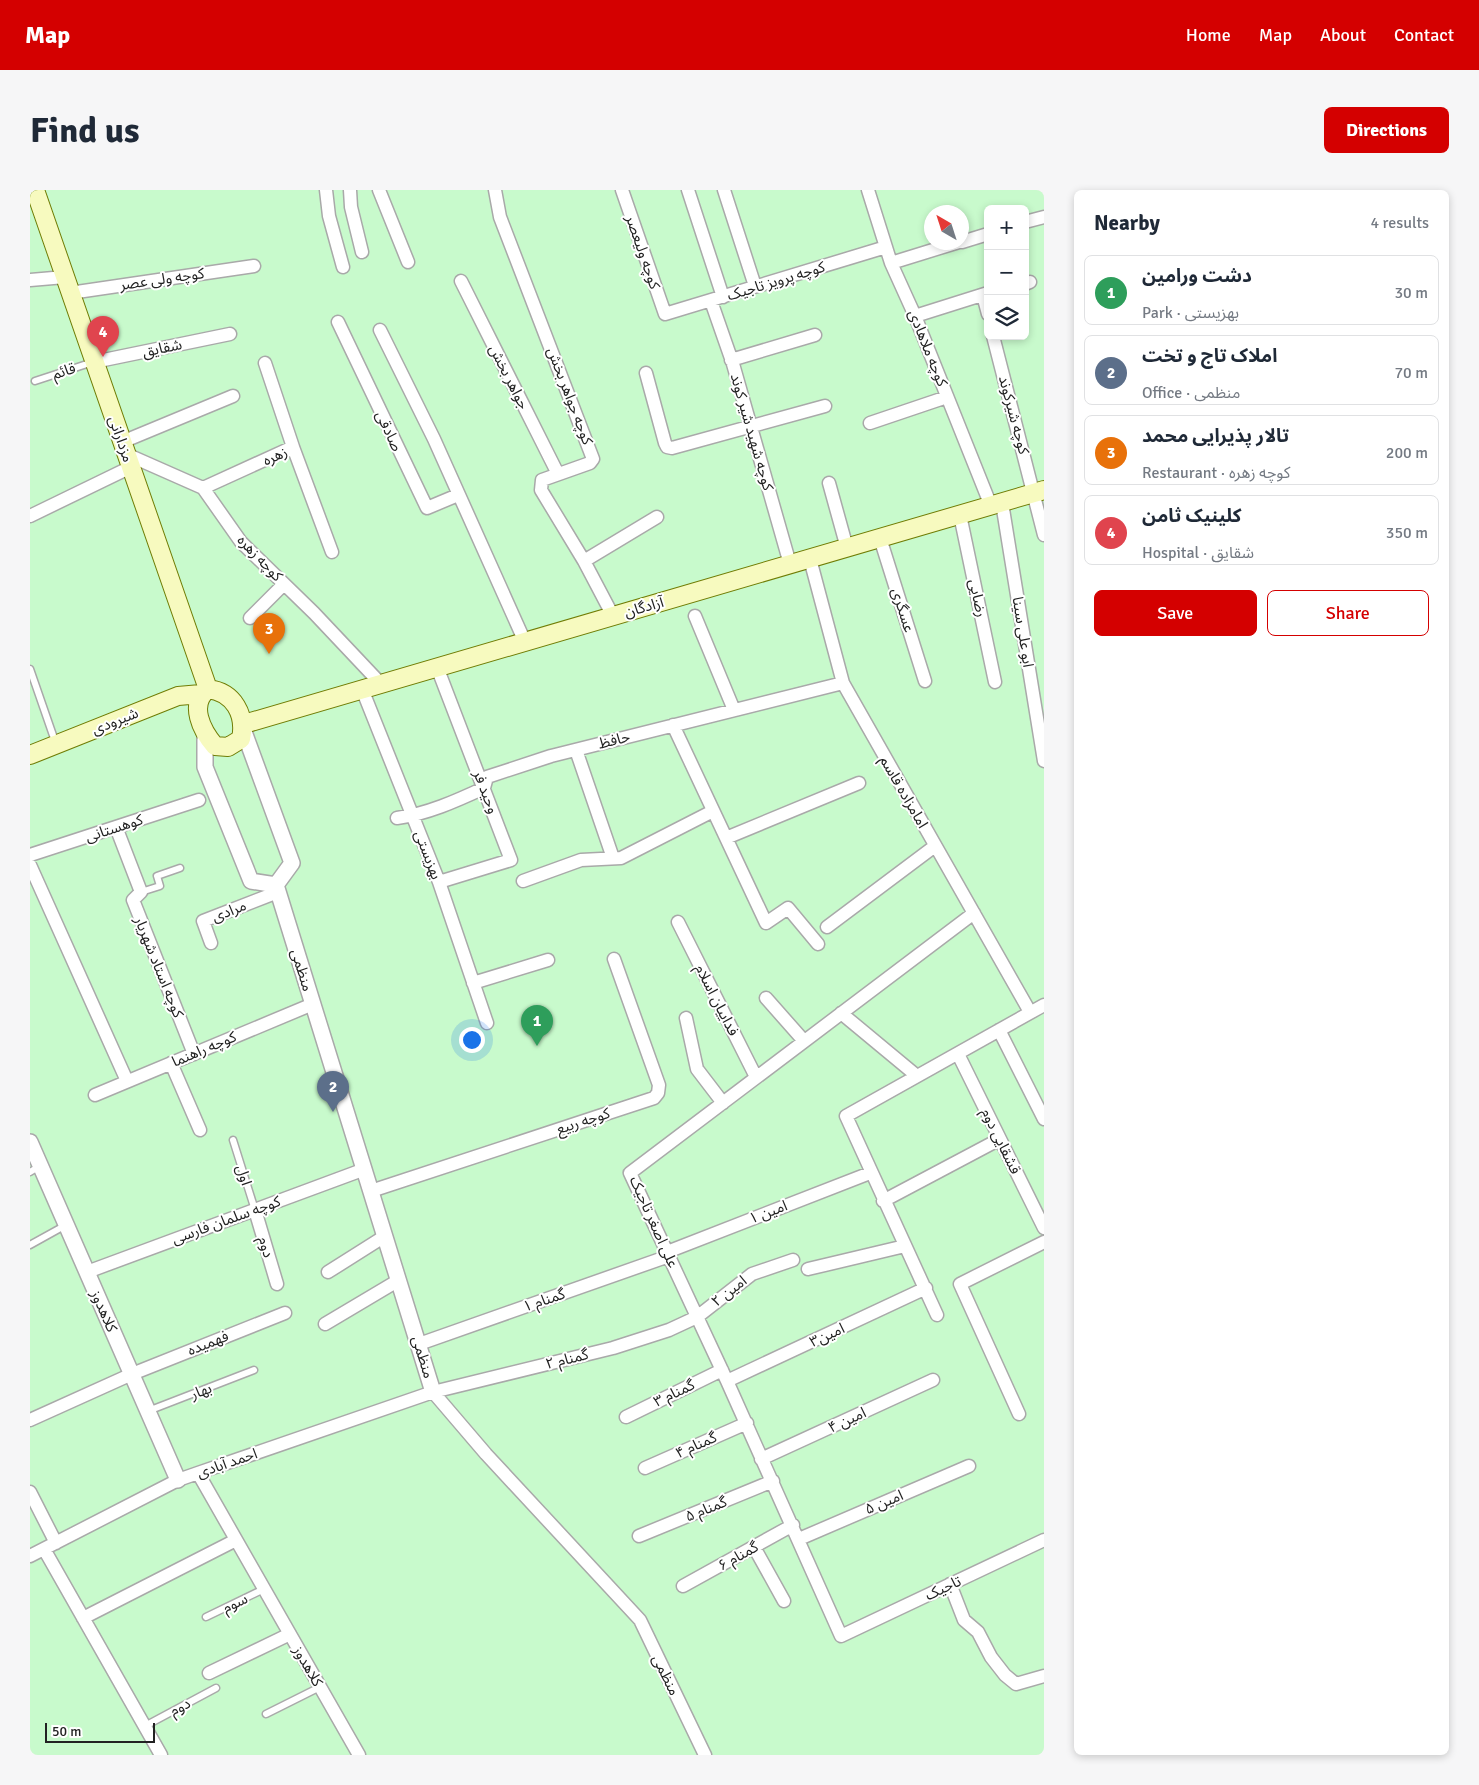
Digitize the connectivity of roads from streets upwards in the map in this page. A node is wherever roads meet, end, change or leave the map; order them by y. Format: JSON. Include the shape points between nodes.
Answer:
{"nodes":[{"id":1,"x":34,"y":190,"type":"edge"},
{"id":2,"x":326,"y":190,"type":"edge"},
{"id":3,"x":350,"y":190,"type":"edge"},
{"id":4,"x":379,"y":190,"type":"edge"},
{"id":5,"x":496,"y":190,"type":"edge"},
{"id":6,"x":622,"y":190,"type":"edge"},
{"id":7,"x":688,"y":190,"type":"edge"},
{"id":8,"x":724,"y":190,"type":"edge"},
{"id":9,"x":868,"y":190,"type":"edge"},
{"id":10,"x":1044,"y":217,"type":"edge"},
{"id":11,"x":1029,"y":221,"type":"edge"},
{"id":12,"x":984,"y":235,"type":"edge"},
{"id":13,"x":969,"y":239,"type":"edge"},
{"id":14,"x":886,"y":247,"type":"junction"},
{"id":15,"x":934,"y":250,"type":"edge"},
{"id":16,"x":362,"y":252,"type":"dead end"},
{"id":17,"x":408,"y":262,"type":"dead end"},
{"id":18,"x":891,"y":263,"type":"junction"},
{"id":19,"x":254,"y":266,"type":"dead end"},
{"id":20,"x":343,"y":267,"type":"dead end"},
{"id":21,"x":30,"y":280,"type":"edge"},
{"id":22,"x":461,"y":281,"type":"dead end"},
{"id":23,"x":67,"y":285,"type":"junction"},
{"id":24,"x":755,"y":286,"type":"junction"},
{"id":25,"x":984,"y":294,"type":"edge"},
{"id":26,"x":717,"y":299,"type":"junction"},
{"id":27,"x":665,"y":314,"type":"joint"},
{"id":28,"x":915,"y":316,"type":"junction"},
{"id":29,"x":338,"y":322,"type":"dead end"},
{"id":30,"x":380,"y":330,"type":"dead end"},
{"id":31,"x":230,"y":334,"type":"dead end"},
{"id":32,"x":815,"y":335,"type":"dead end"},
{"id":33,"x":995,"y":340,"type":"edge"},
{"id":34,"x":731,"y":360,"type":"junction"},
{"id":35,"x":94,"y":362,"type":"junction"},
{"id":36,"x":265,"y":363,"type":"dead end"},
{"id":37,"x":646,"y":373,"type":"dead end"},
{"id":38,"x":233,"y":396,"type":"dead end"},
{"id":39,"x":948,"y":397,"type":"junction"},
{"id":40,"x":825,"y":406,"type":"dead end"},
{"id":41,"x":870,"y":423,"type":"dead end"},
{"id":42,"x":751,"y":427,"type":"junction"},
{"id":43,"x":293,"y":447,"type":"junction"},
{"id":44,"x":126,"y":454,"type":"junction"},
{"id":45,"x":558,"y":474,"type":"junction"},
{"id":46,"x":829,"y":483,"type":"dead end"},
{"id":47,"x":203,"y":488,"type":"junction"},
{"id":48,"x":1039,"y":492,"type":"edge"},
{"id":49,"x":458,"y":494,"type":"junction"},
{"id":50,"x":996,"y":504,"type":"junction"},
{"id":51,"x":960,"y":515,"type":"junction"},
{"id":52,"x":30,"y":516,"type":"edge"},
{"id":53,"x":657,"y":517,"type":"dead end"},
{"id":54,"x":1044,"y":535,"type":"edge"},
{"id":55,"x":880,"y":538,"type":"junction"},
{"id":56,"x":847,"y":548,"type":"junction"},
{"id":57,"x":332,"y":552,"type":"dead end"},
{"id":58,"x":810,"y":559,"type":"junction"},
{"id":59,"x":584,"y":561,"type":"junction"},
{"id":60,"x":790,"y":564,"type":"junction"},
{"id":61,"x":284,"y":584,"type":"junction"},
{"id":62,"x":613,"y":616,"type":"junction"},
{"id":63,"x":695,"y":616,"type":"dead end"},
{"id":64,"x":250,"y":618,"type":"dead end"},
{"id":65,"x":525,"y":642,"type":"junction"},
{"id":66,"x":437,"y":667,"type":"junction"},
{"id":67,"x":925,"y":681,"type":"dead end"},
{"id":68,"x":995,"y":682,"type":"dead end"},
{"id":69,"x":842,"y":683,"type":"junction"},
{"id":70,"x":380,"y":684,"type":"junction"},
{"id":71,"x":362,"y":690,"type":"junction"},
{"id":72,"x":204,"y":692,"type":"junction"},
{"id":73,"x":734,"y":710,"type":"junction"},
{"id":74,"x":673,"y":726,"type":"junction"},
{"id":75,"x":243,"y":727,"type":"junction"},
{"id":76,"x":205,"y":735,"type":"junction"},
{"id":77,"x":576,"y":750,"type":"junction"},
{"id":78,"x":30,"y":755,"type":"edge"},
{"id":79,"x":1044,"y":761,"type":"edge"},
{"id":80,"x":859,"y":783,"type":"dead end"},
{"id":81,"x":484,"y":788,"type":"junction"},
{"id":82,"x":199,"y":800,"type":"dead end"},
{"id":83,"x":713,"y":811,"type":"junction"},
{"id":84,"x":413,"y":816,"type":"junction"},
{"id":85,"x":397,"y":818,"type":"dead end"},
{"id":86,"x":116,"y":827,"type":"junction"},
{"id":87,"x":726,"y":838,"type":"junction"},
{"id":88,"x":935,"y":846,"type":"junction"},
{"id":89,"x":30,"y":855,"type":"edge"},
{"id":90,"x":613,"y":858,"type":"junction"},
{"id":91,"x":30,"y":865,"type":"edge"},
{"id":92,"x":523,"y":881,"type":"dead end"},
{"id":93,"x":439,"y":882,"type":"junction"},
{"id":94,"x":277,"y":888,"type":"junction"},
{"id":95,"x":974,"y":913,"type":"junction"},
{"id":96,"x":678,"y":922,"type":"dead end"},
{"id":97,"x":826,"y":927,"type":"dead end"},
{"id":98,"x":210,"y":943,"type":"dead end"},
{"id":99,"x":818,"y":944,"type":"dead end"},
{"id":100,"x":614,"y":959,"type":"dead end"},
{"id":101,"x":548,"y":960,"type":"dead end"},
{"id":102,"x":473,"y":983,"type":"junction"},
{"id":103,"x":766,"y":998,"type":"dead end"},
{"id":104,"x":313,"y":1004,"type":"junction"},
{"id":105,"x":1044,"y":1005,"type":"edge"},
{"id":106,"x":1030,"y":1012,"type":"junction"},
{"id":107,"x":841,"y":1013,"type":"junction"},
{"id":108,"x":686,"y":1018,"type":"dead end"},
{"id":109,"x":487,"y":1023,"type":"dead end"},
{"id":110,"x":999,"y":1030,"type":"junction"},
{"id":111,"x":804,"y":1041,"type":"junction"},
{"id":112,"x":194,"y":1054,"type":"junction"},
{"id":113,"x":958,"y":1054,"type":"junction"},
{"id":114,"x":171,"y":1063,"type":"junction"},
{"id":115,"x":917,"y":1076,"type":"junction"},
{"id":116,"x":756,"y":1077,"type":"junction"},
{"id":117,"x":127,"y":1081,"type":"junction"},
{"id":118,"x":95,"y":1095,"type":"dead end"},
{"id":119,"x":723,"y":1102,"type":"junction"},
{"id":120,"x":1044,"y":1119,"type":"edge"},
{"id":121,"x":200,"y":1130,"type":"dead end"},
{"id":122,"x":1000,"y":1139,"type":"junction"},
{"id":123,"x":30,"y":1142,"type":"edge"},
{"id":124,"x":35,"y":1169,"type":"edge"},
{"id":125,"x":364,"y":1169,"type":"junction"},
{"id":126,"x":870,"y":1173,"type":"junction"},
{"id":127,"x":371,"y":1191,"type":"junction"},
{"id":128,"x":883,"y":1201,"type":"junction"},
{"id":129,"x":255,"y":1210,"type":"junction"},
{"id":130,"x":1044,"y":1228,"type":"edge"},
{"id":131,"x":385,"y":1236,"type":"junction"},
{"id":132,"x":1044,"y":1242,"type":"edge"},
{"id":133,"x":905,"y":1246,"type":"junction"},
{"id":134,"x":668,"y":1254,"type":"junction"},
{"id":135,"x":793,"y":1260,"type":"dead end"},
{"id":136,"x":808,"y":1269,"type":"dead end"},
{"id":137,"x":87,"y":1272,"type":"junction"},
{"id":138,"x":328,"y":1272,"type":"dead end"},
{"id":139,"x":400,"y":1280,"type":"junction"},
{"id":140,"x":277,"y":1284,"type":"dead end"},
{"id":141,"x":926,"y":1288,"type":"junction"},
{"id":142,"x":285,"y":1313,"type":"dead end"},
{"id":143,"x":937,"y":1315,"type":"dead end"},
{"id":144,"x":697,"y":1317,"type":"junction"},
{"id":145,"x":325,"y":1324,"type":"dead end"},
{"id":146,"x":419,"y":1344,"type":"junction"},
{"id":147,"x":132,"y":1374,"type":"junction"},
{"id":148,"x":725,"y":1375,"type":"junction"},
{"id":149,"x":933,"y":1380,"type":"dead end"},
{"id":150,"x":434,"y":1392,"type":"junction"},
{"id":151,"x":1019,"y":1414,"type":"dead end"},
{"id":152,"x":626,"y":1417,"type":"dead end"},
{"id":153,"x":30,"y":1420,"type":"edge"},
{"id":154,"x":747,"y":1423,"type":"junction"},
{"id":155,"x":761,"y":1459,"type":"junction"},
{"id":156,"x":968,"y":1466,"type":"dead end"},
{"id":157,"x":645,"y":1468,"type":"dead end"},
{"id":158,"x":198,"y":1473,"type":"junction"},
{"id":159,"x":178,"y":1480,"type":"junction"},
{"id":160,"x":773,"y":1481,"type":"junction"},
{"id":161,"x":30,"y":1492,"type":"edge"},
{"id":162,"x":793,"y":1525,"type":"junction"},
{"id":163,"x":639,"y":1536,"type":"dead end"},
{"id":164,"x":799,"y":1539,"type":"junction"},
{"id":165,"x":236,"y":1540,"type":"junction"},
{"id":166,"x":1044,"y":1540,"type":"edge"},
{"id":167,"x":56,"y":1542,"type":"junction"},
{"id":168,"x":754,"y":1547,"type":"junction"},
{"id":169,"x":44,"y":1549,"type":"junction"},
{"id":170,"x":30,"y":1556,"type":"edge"},
{"id":171,"x":950,"y":1584,"type":"junction"},
{"id":172,"x":683,"y":1586,"type":"dead end"},
{"id":173,"x":784,"y":1601,"type":"dead end"},
{"id":174,"x":83,"y":1618,"type":"junction"},
{"id":175,"x":290,"y":1634,"type":"junction"},
{"id":176,"x":841,"y":1636,"type":"joint"},
{"id":177,"x":209,"y":1673,"type":"dead end"},
{"id":178,"x":1038,"y":1678,"type":"edge"},
{"id":179,"x":161,"y":1755,"type":"edge"},
{"id":180,"x":360,"y":1755,"type":"edge"},
{"id":181,"x":705,"y":1755,"type":"edge"}],
"edges":[{"from":1,"to":23,"type":"main road","name":"مزدارانی"},
{"from":2,"to":20,"type":"street"},
{"from":3,"to":16,"type":"street"},
{"from":4,"to":17,"type":"street"},
{"from":5,"to":45,"type":"street","name":"کوچه جواهر بخش","via":[[500,217],[593,460]]},
{"from":6,"to":27,"type":"street","name":"کوچه ولیعصر"},
{"from":7,"to":26,"type":"street","name":"کوچه شهید شیر کوند"},
{"from":8,"to":24,"type":"street"},
{"from":9,"to":14,"type":"street","name":"کوچه ملاهادی"},
{"from":10,"to":11,"type":"street"},
{"from":12,"to":13,"type":"street"},
{"from":14,"to":18,"type":"street","name":"کوچه ملاهادی"},
{"from":14,"to":24,"type":"street","name":"کوچه پرویز تاجیک"},
{"from":15,"to":18,"type":"street"},
{"from":18,"to":28,"type":"street","name":"کوچه ملاهادی"},
{"from":19,"to":23,"type":"street","name":"کوچه ولی عصر"},
{"from":21,"to":23,"type":"street"},
{"from":22,"to":45,"type":"street","name":"جواهر بخش"},
{"from":23,"to":35,"type":"main road","name":"مزدارانی"},
{"from":24,"to":26,"type":"street","name":"کوچه پرویز تاجیک"},
{"from":25,"to":28,"type":"street"},
{"from":26,"to":27,"type":"street","name":"کوچه پرویز تاجیک"},
{"from":26,"to":34,"type":"street","name":"کوچه شهید شیر کوند"},
{"from":28,"to":39,"type":"street","name":"کوچه ملاهادی"},
{"from":29,"to":49,"type":"street","name":"صادقی","via":[[426,508]]},
{"from":30,"to":49,"type":"street"},
{"from":31,"to":35,"type":"street","name":"شقایق"},
{"from":32,"to":34,"type":"street"},
{"from":33,"to":48,"type":"street","name":"کوچه شیرکوند"},
{"from":34,"to":42,"type":"street","name":"کوچه شهید شیر کوند"},
{"from":35,"to":44,"type":"main road","name":"مزدارانی"},
{"from":36,"to":43,"type":"street","name":"زهره"},
{"from":37,"to":42,"type":"street","via":[[667,447]]},
{"from":38,"to":44,"type":"street"},
{"from":39,"to":41,"type":"street"},
{"from":39,"to":50,"type":"street","name":"کوچه ملاهادی"},
{"from":40,"to":42,"type":"street"},
{"from":42,"to":60,"type":"street","name":"کوچه شهید شیر کوند"},
{"from":43,"to":47,"type":"street","name":"زهره"},
{"from":43,"to":57,"type":"street"},
{"from":44,"to":47,"type":"street"},
{"from":44,"to":52,"type":"street"},
{"from":44,"to":72,"type":"main road","name":"مزدارانی"},
{"from":45,"to":59,"type":"street","name":"کوچه جواهر بخش","via":[[542,480],[541,490]]},
{"from":46,"to":56,"type":"street"},
{"from":47,"to":61,"type":"street","name":"کوچه زهره","via":[[241,542]]},
{"from":48,"to":50,"type":"main road","name":"آزادگان"},
{"from":48,"to":54,"type":"street","name":"کوچه شیرکوند"},
{"from":49,"to":65,"type":"street"},
{"from":50,"to":51,"type":"main road","name":"آزادگان"},
{"from":50,"to":79,"type":"street","name":"ابو علی سینا"},
{"from":51,"to":55,"type":"main road","name":"آزادگان"},
{"from":51,"to":68,"type":"street","name":"رضایی"},
{"from":53,"to":59,"type":"street"},
{"from":55,"to":56,"type":"main road","name":"آزادگان"},
{"from":55,"to":67,"type":"street","name":"عسگری"},
{"from":56,"to":58,"type":"main road","name":"آزادگان"},
{"from":58,"to":60,"type":"main road","name":"آزادگان"},
{"from":58,"to":69,"type":"street","name":"امامزاده قاسم"},
{"from":59,"to":62,"type":"street","name":"کوچه جواهر بخش"},
{"from":60,"to":62,"type":"main road","name":"آزادگان"},
{"from":61,"to":64,"type":"street"},
{"from":61,"to":70,"type":"street","name":"کوچه زهره"},
{"from":62,"to":65,"type":"main road","name":"آزادگان"},
{"from":63,"to":73,"type":"street"},
{"from":65,"to":66,"type":"main road","name":"آزادگان"},
{"from":66,"to":70,"type":"main road","name":"آزادگان"},
{"from":66,"to":81,"type":"street","name":"وحید فر"},
{"from":69,"to":73,"type":"street","name":"حافظ"},
{"from":69,"to":88,"type":"street","name":"امامزاده قاسم"},
{"from":70,"to":71,"type":"main road","name":"آزادگان"},
{"from":71,"to":75,"type":"main road","name":"آزادگان"},
{"from":71,"to":84,"type":"street","name":"بهزیستی"},
{"from":72,"to":75,"type":"main road","via":[[217,690],[226,695],[234,704]]},
{"from":72,"to":76,"type":"main road","via":[[198,702],[198,714]]},
{"from":72,"to":78,"type":"main road","name":"شیرودی","via":[[178,696]]},
{"from":73,"to":74,"type":"street","name":"حافظ"},
{"from":74,"to":77,"type":"street","name":"حافظ"},
{"from":74,"to":83,"type":"street"},
{"from":75,"to":76,"type":"main road","via":[[241,739],[221,748]]},
{"from":75,"to":94,"type":"street","via":[[292,863]]},
{"from":76,"to":94,"type":"street","via":[[205,767],[251,881]]},
{"from":77,"to":81,"type":"street","name":"حافظ","via":[[487,777]]},
{"from":77,"to":90,"type":"street"},
{"from":80,"to":87,"type":"street"},
{"from":81,"to":84,"type":"street","name":"حافظ"},
{"from":81,"to":93,"type":"street","name":"وحید فر","via":[[511,860]]},
{"from":82,"to":86,"type":"street","name":"کوهستانی"},
{"from":83,"to":87,"type":"street"},
{"from":83,"to":90,"type":"street","via":[[621,858]]},
{"from":84,"to":85,"type":"street","name":"حافظ"},
{"from":84,"to":93,"type":"street","name":"بهزیستی"},
{"from":86,"to":89,"type":"street","name":"کوهستانی"},
{"from":86,"to":112,"type":"street","name":"کوچه استاد شهریار","via":[[141,892],[133,900]]},
{"from":87,"to":99,"type":"street","via":[[766,923],[788,908]]},
{"from":88,"to":95,"type":"street","name":"امامزاده قاسم"},
{"from":88,"to":97,"type":"street"},
{"from":90,"to":92,"type":"street","via":[[582,860]]},
{"from":91,"to":117,"type":"street"},
{"from":93,"to":102,"type":"street","name":"بهزیستی"},
{"from":94,"to":98,"type":"street","name":"مرادی","via":[[203,921]]},
{"from":94,"to":104,"type":"street","name":"منظمی"},
{"from":95,"to":106,"type":"street","name":"امامزاده قاسم"},
{"from":95,"to":107,"type":"street","name":"علی اصغر تاجیک"},
{"from":96,"to":116,"type":"street","name":"فداییان اسلام"},
{"from":100,"to":127,"type":"street","name":"کوچه ربیع","via":[[659,1085],[654,1098]]},
{"from":101,"to":102,"type":"street"},
{"from":102,"to":109,"type":"street","name":"بهزیستی"},
{"from":103,"to":111,"type":"street"},
{"from":104,"to":112,"type":"street","name":"کوچه راهنما"},
{"from":104,"to":125,"type":"street","name":"منظمی"},
{"from":105,"to":106,"type":"street"},
{"from":106,"to":110,"type":"street"},
{"from":107,"to":111,"type":"street","name":"علی اصغر تاجیک"},
{"from":107,"to":115,"type":"street"},
{"from":108,"to":119,"type":"street","via":[[697,1069]]},
{"from":110,"to":113,"type":"street"},
{"from":110,"to":120,"type":"street"},
{"from":111,"to":116,"type":"street","name":"علی اصغر تاجیک"},
{"from":112,"to":114,"type":"street","name":"کوچه راهنما"},
{"from":113,"to":115,"type":"street"},
{"from":113,"to":122,"type":"street","name":"قشقایی دوم"},
{"from":114,"to":117,"type":"street","name":"کوچه راهنما"},
{"from":114,"to":121,"type":"street"},
{"from":115,"to":126,"type":"street","via":[[846,1116]]},
{"from":116,"to":119,"type":"street","name":"علی اصغر تاجیک"},
{"from":117,"to":118,"type":"street","name":"کوچه راهنما"},
{"from":119,"to":134,"type":"street","name":"علی اصغر تاجیک","via":[[630,1173]]},
{"from":122,"to":128,"type":"street"},
{"from":122,"to":130,"type":"street","name":"قشقایی دوم"},
{"from":123,"to":124,"type":"street","name":"کلاهدوز"},
{"from":124,"to":137,"type":"street","name":"کلاهدوز","via":[[66,1224]]},
{"from":125,"to":127,"type":"street","name":"منظمی"},
{"from":125,"to":129,"type":"street","name":"کوچه سلمان فارسی"},
{"from":126,"to":128,"type":"street"},
{"from":126,"to":134,"type":"street","name":"امین ۱"},
{"from":127,"to":131,"type":"street","name":"منظمی"},
{"from":128,"to":133,"type":"street"},
{"from":129,"to":137,"type":"street","name":"کوچه سلمان فارسی"},
{"from":129,"to":140,"type":"street","name":"دوم"},
{"from":131,"to":138,"type":"street"},
{"from":131,"to":139,"type":"street","name":"منظمی"},
{"from":132,"to":151,"type":"street","via":[[960,1284]]},
{"from":133,"to":136,"type":"street"},
{"from":133,"to":141,"type":"street"},
{"from":134,"to":144,"type":"street","name":"علی اصغر تاجیک"},
{"from":134,"to":146,"type":"street","name":"گمنام ۱"},
{"from":135,"to":144,"type":"street","name":"امین ۲","via":[[752,1274]]},
{"from":137,"to":147,"type":"street","name":"کلاهدوز"},
{"from":139,"to":145,"type":"street"},
{"from":139,"to":146,"type":"street","name":"منظمی"},
{"from":141,"to":143,"type":"street"},
{"from":141,"to":148,"type":"street","name":"امین۳"},
{"from":142,"to":147,"type":"street","name":"فهمیده"},
{"from":144,"to":148,"type":"street","name":"علی اصغر تاجیک"},
{"from":144,"to":150,"type":"street","name":"گمنام ۲","via":[[669,1330],[613,1348]]},
{"from":146,"to":150,"type":"street","name":"منظمی"},
{"from":147,"to":153,"type":"street","name":"فهمیده"},
{"from":147,"to":159,"type":"street","name":"کلاهدوز"},
{"from":148,"to":152,"type":"street","name":"گمنام ۳"},
{"from":148,"to":154,"type":"street","name":"علی اصغر تاجیک"},
{"from":149,"to":155,"type":"street","name":"امین ۴"},
{"from":150,"to":158,"type":"street","name":"احمد آبادی"},
{"from":150,"to":181,"type":"street","name":"منظمی","via":[[486,1454],[640,1620]]},
{"from":154,"to":155,"type":"street","name":"علی اصغر تاجیک"},
{"from":154,"to":157,"type":"street","name":"گمنام ۴"},
{"from":155,"to":160,"type":"street","name":"علی اصغر تاجیک"},
{"from":156,"to":164,"type":"street","name":"امین ۵"},
{"from":158,"to":159,"type":"street","name":"احمد آبادی"},
{"from":158,"to":165,"type":"street","name":"کلاهدوز"},
{"from":159,"to":167,"type":"street","name":"احمد آبادی"},
{"from":160,"to":162,"type":"street","name":"علی اصغر تاجیک"},
{"from":160,"to":163,"type":"street","name":"گمنام ۵"},
{"from":161,"to":167,"type":"street"},
{"from":162,"to":164,"type":"street","name":"علی اصغر تاجیک"},
{"from":162,"to":168,"type":"street","name":"گمنام ۶"},
{"from":164,"to":176,"type":"street","name":"علی اصغر تاجیک"},
{"from":165,"to":174,"type":"street"},
{"from":165,"to":175,"type":"street","name":"کلاهدوز"},
{"from":166,"to":171,"type":"street","name":"تاجیک"},
{"from":167,"to":169,"type":"street","name":"احمد آبادی"},
{"from":168,"to":172,"type":"street","name":"گمنام ۶"},
{"from":168,"to":173,"type":"street"},
{"from":169,"to":170,"type":"street","name":"احمد آبادی"},
{"from":169,"to":174,"type":"street"},
{"from":171,"to":176,"type":"street","name":"تاجیک"},
{"from":171,"to":178,"type":"street","via":[[964,1620],[978,1632],[1005,1675],[1016,1684]]},
{"from":174,"to":179,"type":"street"},
{"from":175,"to":177,"type":"street"},
{"from":175,"to":180,"type":"street","name":"کلاهدوز"}]}
